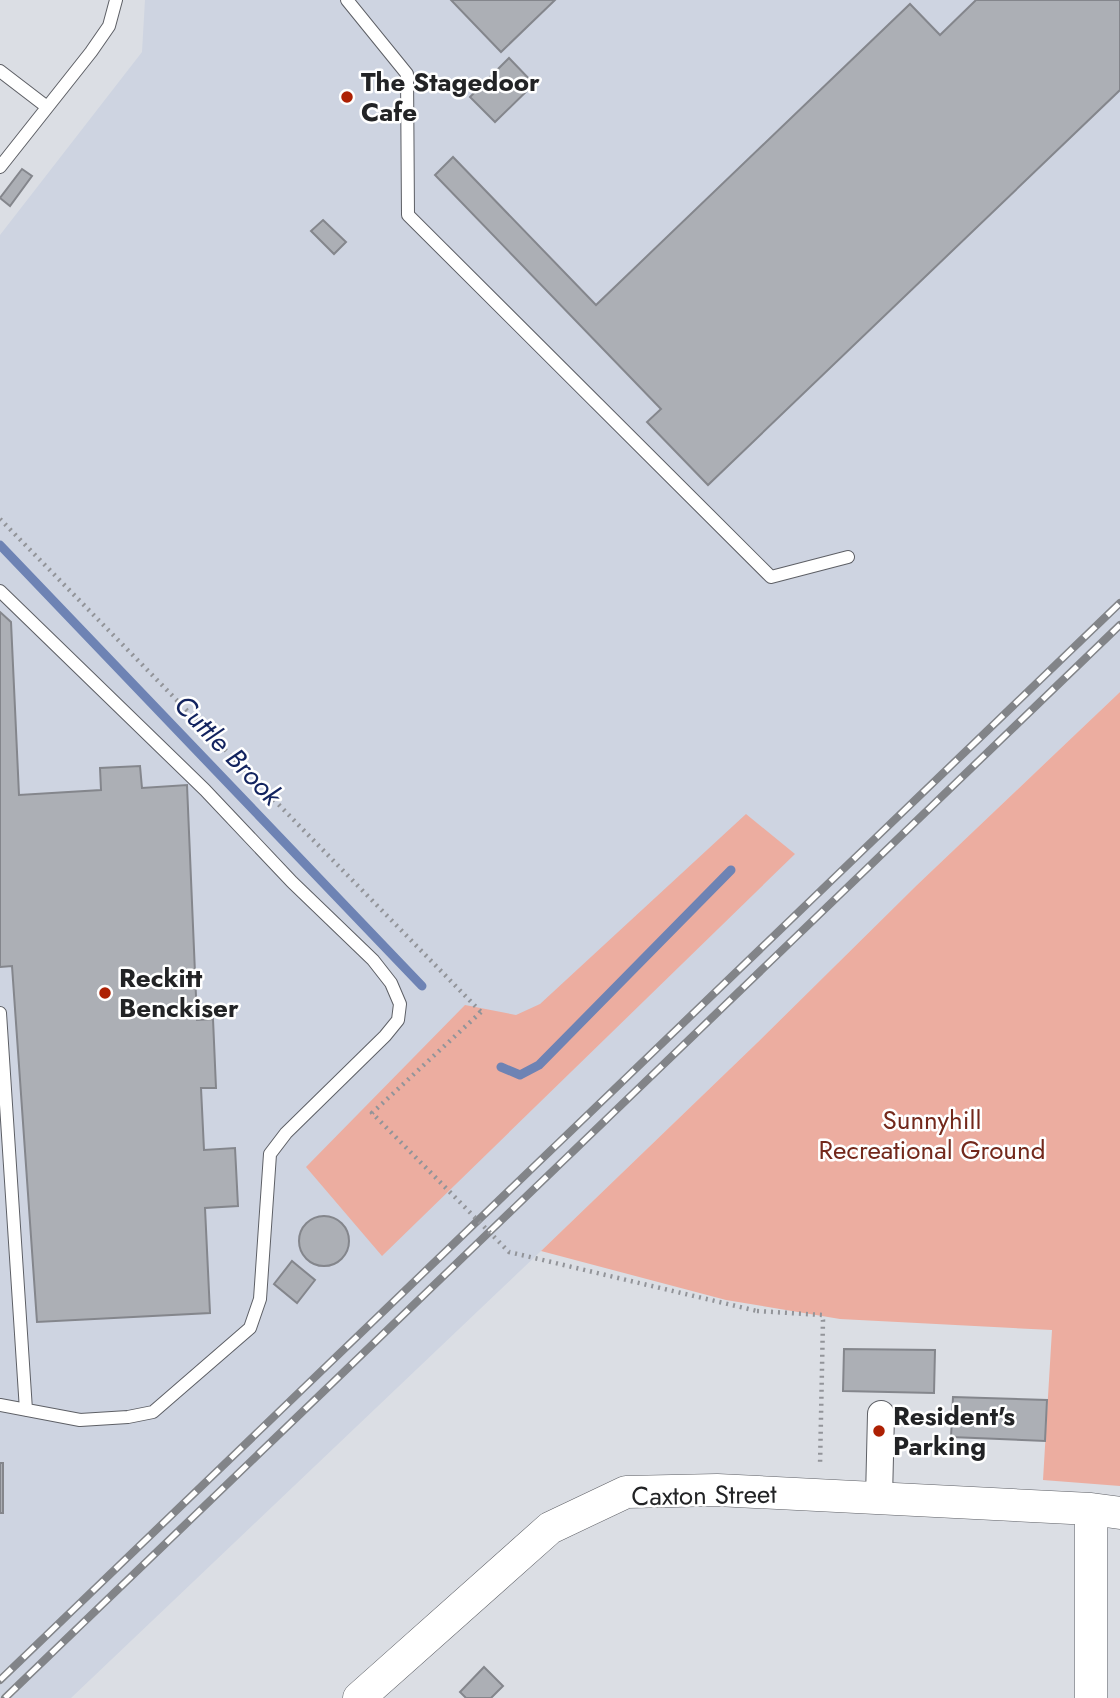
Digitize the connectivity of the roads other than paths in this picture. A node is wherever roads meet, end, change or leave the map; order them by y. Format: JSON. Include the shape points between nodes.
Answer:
{"nodes":[{"id":1,"x":116,"y":0,"type":"edge"},
{"id":2,"x":347,"y":0,"type":"edge"},
{"id":3,"x":0,"y":71,"type":"edge"},
{"id":4,"x":47,"y":107,"type":"junction"},
{"id":5,"x":0,"y":167,"type":"edge"},
{"id":6,"x":848,"y":557,"type":"dead end"},
{"id":7,"x":0,"y":592,"type":"edge"},
{"id":8,"x":0,"y":1013,"type":"edge"},
{"id":9,"x":0,"y":1405,"type":"edge"},
{"id":10,"x":26,"y":1409,"type":"junction"},
{"id":11,"x":881,"y":1414,"type":"dead end"},
{"id":12,"x":879,"y":1498,"type":"junction"},
{"id":13,"x":1106,"y":1511,"type":"edge"},
{"id":14,"x":359,"y":1698,"type":"edge"},
{"id":15,"x":1091,"y":1698,"type":"edge"}],
"edges":[{"from":1,"to":4,"type":"lane","via":[[109,26]]},
{"from":2,"to":6,"type":"lane","via":[[407,74],[408,215],[771,577]]},
{"from":3,"to":4,"type":"lane"},
{"from":4,"to":5,"type":"lane"},
{"from":7,"to":10,"type":"lane","via":[[373,960],[400,1004],[398,1020],[385,1036],[270,1154],[260,1298],[250,1328],[153,1412],[80,1420]]},
{"from":8,"to":10,"type":"lane"},
{"from":9,"to":10,"type":"lane"},
{"from":11,"to":12,"type":"street"},
{"from":12,"to":13,"type":"street","name":"Caxton Street"},
{"from":12,"to":14,"type":"street","name":"Caxton Street","via":[[717,1490],[626,1492],[550,1528]]},
{"from":13,"to":15,"type":"street"}]}
